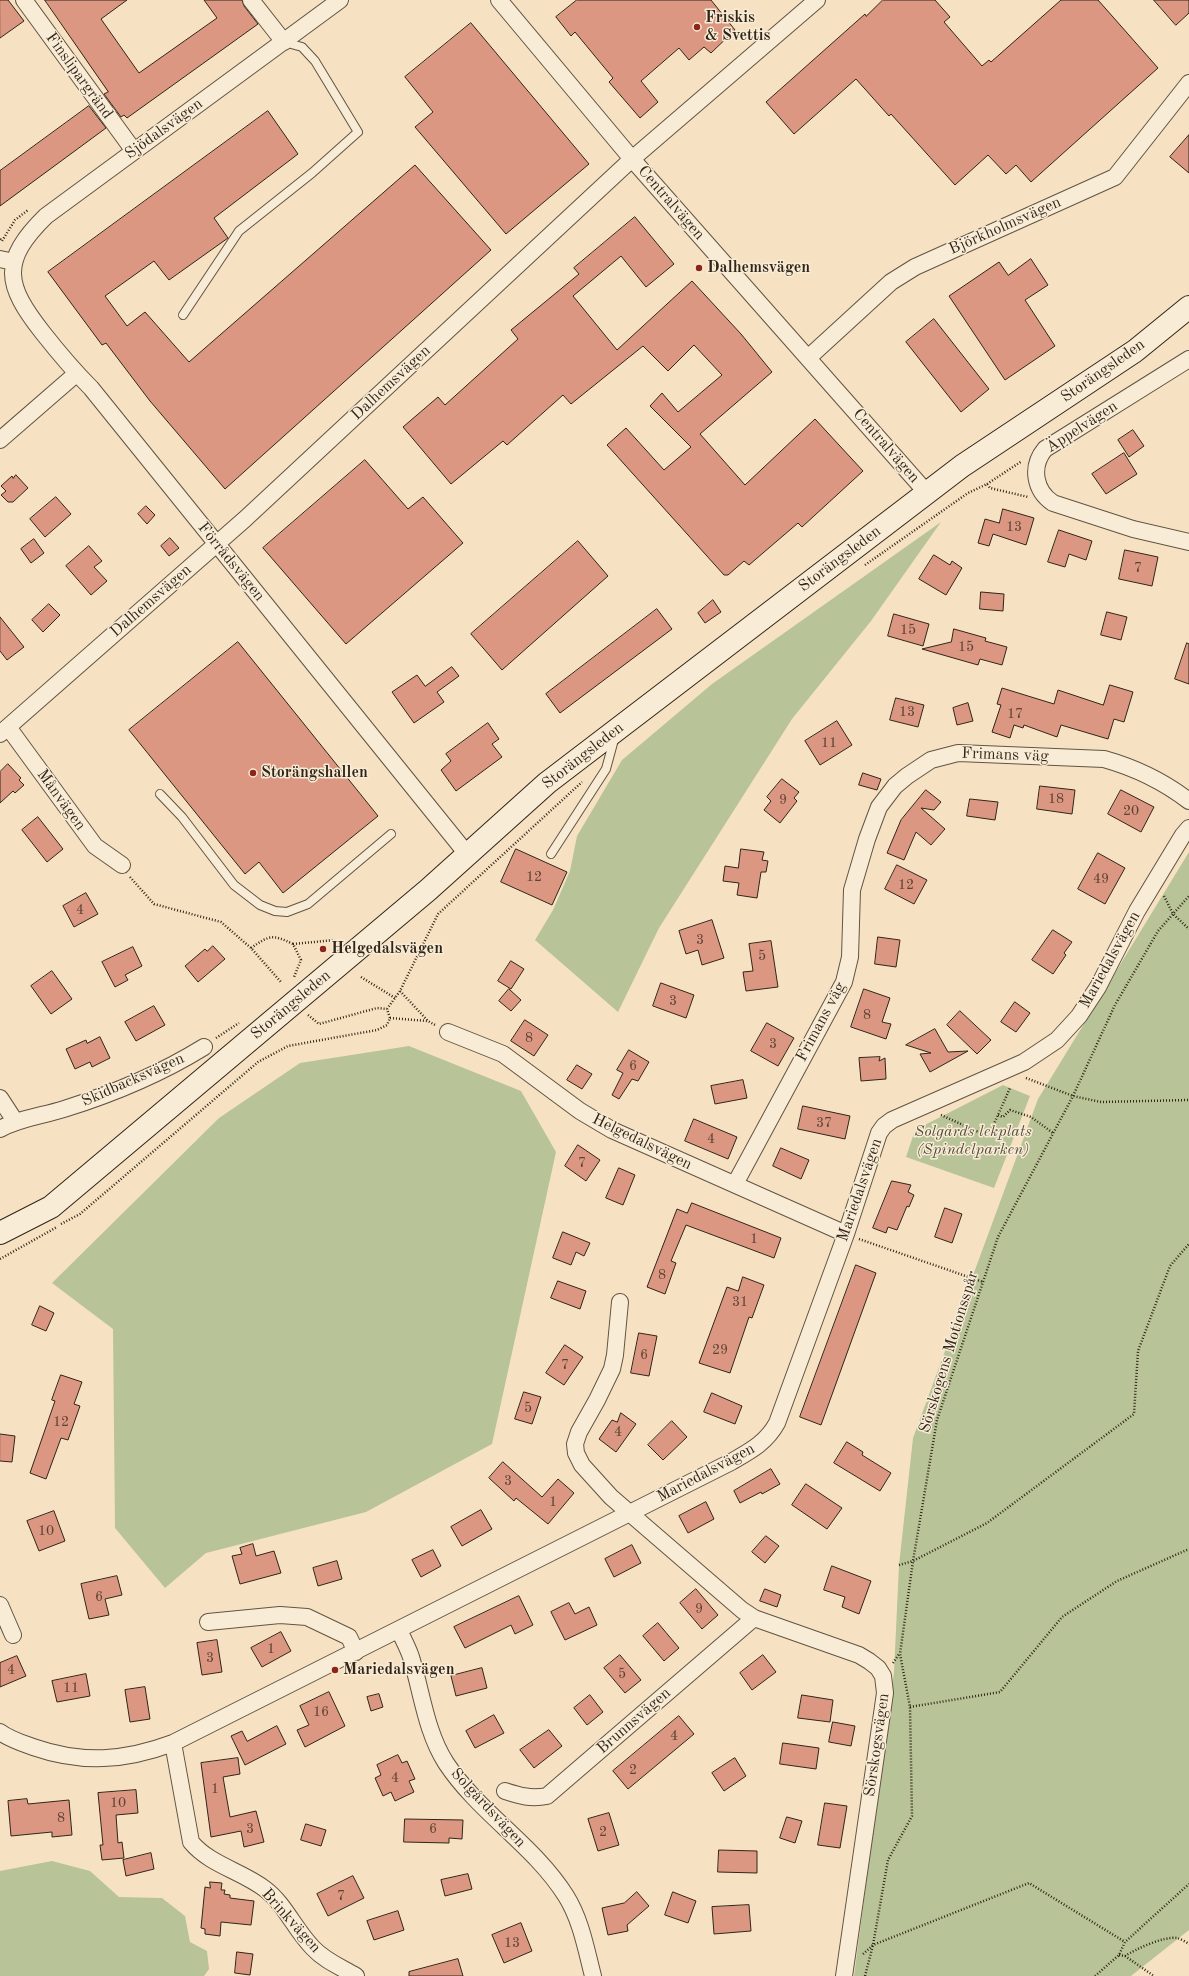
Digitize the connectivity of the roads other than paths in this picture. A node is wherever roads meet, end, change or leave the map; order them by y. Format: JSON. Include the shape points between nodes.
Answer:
{"nodes":[{"id":1,"x":24,"y":0,"type":"edge"},
{"id":2,"x":251,"y":0,"type":"edge"},
{"id":3,"x":340,"y":0,"type":"edge"},
{"id":4,"x":499,"y":0,"type":"edge"},
{"id":5,"x":817,"y":0,"type":"edge"},
{"id":6,"x":284,"y":42,"type":"junction"},
{"id":7,"x":1189,"y":83,"type":"edge"},
{"id":8,"x":134,"y":151,"type":"junction"},
{"id":9,"x":632,"y":158,"type":"junction"},
{"id":10,"x":7,"y":260,"type":"edge"},
{"id":11,"x":1189,"y":308,"type":"edge"},
{"id":12,"x":183,"y":315,"type":"dead end"},
{"id":13,"x":808,"y":358,"type":"junction"},
{"id":14,"x":1189,"y":359,"type":"edge"},
{"id":15,"x":76,"y":374,"type":"junction"},
{"id":16,"x":0,"y":440,"type":"edge"},
{"id":17,"x":927,"y":492,"type":"junction"},
{"id":18,"x":1189,"y":542,"type":"edge"},
{"id":19,"x":216,"y":544,"type":"junction"},
{"id":20,"x":617,"y":729,"type":"junction"},
{"id":21,"x":4,"y":731,"type":"edge"},
{"id":22,"x":160,"y":794,"type":"dead end"},
{"id":23,"x":1189,"y":801,"type":"edge"},
{"id":24,"x":1189,"y":828,"type":"edge"},
{"id":25,"x":391,"y":834,"type":"dead end"},
{"id":26,"x":467,"y":854,"type":"junction"},
{"id":27,"x":551,"y":854,"type":"dead end"},
{"id":28,"x":122,"y":865,"type":"road end"},
{"id":29,"x":448,"y":1032,"type":"road end"},
{"id":30,"x":204,"y":1047,"type":"road end"},
{"id":31,"x":0,"y":1098,"type":"edge"},
{"id":32,"x":14,"y":1121,"type":"junction"},
{"id":33,"x":0,"y":1129,"type":"edge"},
{"id":34,"x":735,"y":1184,"type":"junction"},
{"id":35,"x":0,"y":1233,"type":"edge"},
{"id":36,"x":846,"y":1234,"type":"junction"},
{"id":37,"x":620,"y":1302,"type":"dead end"},
{"id":38,"x":630,"y":1513,"type":"junction"},
{"id":39,"x":0,"y":1605,"type":"edge"},
{"id":40,"x":754,"y":1618,"type":"junction"},
{"id":41,"x":208,"y":1622,"type":"dead end"},
{"id":42,"x":399,"y":1630,"type":"junction"},
{"id":43,"x":13,"y":1635,"type":"dead end"},
{"id":44,"x":356,"y":1652,"type":"junction"},
{"id":45,"x":1,"y":1734,"type":"edge"},
{"id":46,"x":173,"y":1743,"type":"junction"},
{"id":47,"x":505,"y":1791,"type":"dead end"},
{"id":48,"x":844,"y":1973,"type":"edge"},
{"id":49,"x":356,"y":1976,"type":"edge"},
{"id":50,"x":593,"y":1976,"type":"edge"}],
"edges":[{"from":1,"to":8,"type":"street","name":"Finslipargränd"},
{"from":2,"to":6,"type":"street"},
{"from":3,"to":6,"type":"street","name":"Sjödalsvägen"},
{"from":4,"to":9,"type":"street","name":"Centralvägen"},
{"from":5,"to":9,"type":"street","name":"Dalhemsvägen"},
{"from":6,"to":8,"type":"street","name":"Sjödalsvägen"},
{"from":6,"to":12,"type":"lane","via":[[302,47],[315,62],[358,132],[312,173],[239,231]]},
{"from":7,"to":13,"type":"street","name":"Björkholmsvägen","via":[[1115,177],[915,267],[892,282]]},
{"from":8,"to":10,"type":"street","name":"Sjödalsvägen","via":[[46,216]]},
{"from":9,"to":13,"type":"street","name":"Centralvägen"},
{"from":9,"to":19,"type":"street","name":"Dalhemsvägen"},
{"from":10,"to":15,"type":"street","name":"Förrådsvägen","via":[[13,288],[29,316]]},
{"from":11,"to":17,"type":"main road","name":"Storängsleden","via":[[1135,351]]},
{"from":13,"to":17,"type":"street","name":"Centralvägen"},
{"from":14,"to":18,"type":"street","name":"Äppelvägen","via":[[1045,449],[1038,460],[1037,476],[1044,497],[1053,503],[1133,530]]},
{"from":15,"to":16,"type":"street"},
{"from":15,"to":19,"type":"street","name":"Förrådsvägen","via":[[91,388]]},
{"from":17,"to":20,"type":"main road","name":"Storängsleden"},
{"from":19,"to":21,"type":"street","name":"Dalhemsvägen"},
{"from":19,"to":26,"type":"street","name":"Förrådsvägen"},
{"from":20,"to":26,"type":"main road","name":"Storängsleden","via":[[547,783]]},
{"from":20,"to":27,"type":"lane","via":[[606,769]]},
{"from":21,"to":28,"type":"street","name":"Månvägen","via":[[95,846]]},
{"from":22,"to":25,"type":"lane","via":[[182,817],[234,885],[260,905],[275,910],[287,912],[308,904]]},
{"from":23,"to":34,"type":"street","name":"Frimans väg","via":[[1163,782],[1126,765],[1104,759],[958,753],[931,760],[895,786],[879,807],[852,890],[850,956],[844,982]]},
{"from":24,"to":36,"type":"street","name":"Mariedalsvägen","via":[[1137,911],[1098,987],[1079,1016],[1057,1040],[1040,1053],[892,1120],[884,1126],[879,1133]]},
{"from":26,"to":35,"type":"main road","name":"Storängsleden","via":[[416,900],[51,1207]]},
{"from":29,"to":34,"type":"street","name":"Helgedalsvägen","via":[[503,1054],[612,1130]]},
{"from":30,"to":32,"type":"street","name":"Skidbacksvägen","via":[[118,1090],[63,1110]]},
{"from":31,"to":32,"type":"street"},
{"from":32,"to":33,"type":"street","name":"Skidbacksvägen"},
{"from":34,"to":36,"type":"street","name":"Helgedalsvägen"},
{"from":36,"to":38,"type":"street","name":"Mariedalsvägen","via":[[778,1423],[770,1436],[756,1448],[731,1462]]},
{"from":37,"to":38,"type":"street","name":"Sörskogsvägen","via":[[612,1369],[575,1444],[582,1465],[611,1497]]},
{"from":38,"to":40,"type":"street","name":"Sörskogsvägen"},
{"from":38,"to":42,"type":"street","name":"Mariedalsvägen"},
{"from":39,"to":43,"type":"street"},
{"from":40,"to":47,"type":"street","name":"Brunnsvägen","via":[[547,1796],[524,1797]]},
{"from":40,"to":48,"type":"street","name":"Sörskogsvägen","via":[[859,1655],[878,1668],[885,1684]]},
{"from":41,"to":44,"type":"street","via":[[280,1615],[307,1617],[348,1636]]},
{"from":42,"to":44,"type":"street","name":"Mariedalsvägen"},
{"from":42,"to":50,"type":"street","name":"Solgårdsvägen","via":[[411,1656],[437,1747],[458,1779],[532,1855],[566,1896],[575,1913]]},
{"from":44,"to":46,"type":"street","name":"Mariedalsvägen"},
{"from":45,"to":46,"type":"street","name":"Mariedalsvägen","via":[[43,1750],[77,1758],[133,1756]]},
{"from":46,"to":49,"type":"street","name":"Brinkvägen","via":[[191,1842],[199,1852],[265,1889],[313,1948],[328,1961]]}]}
